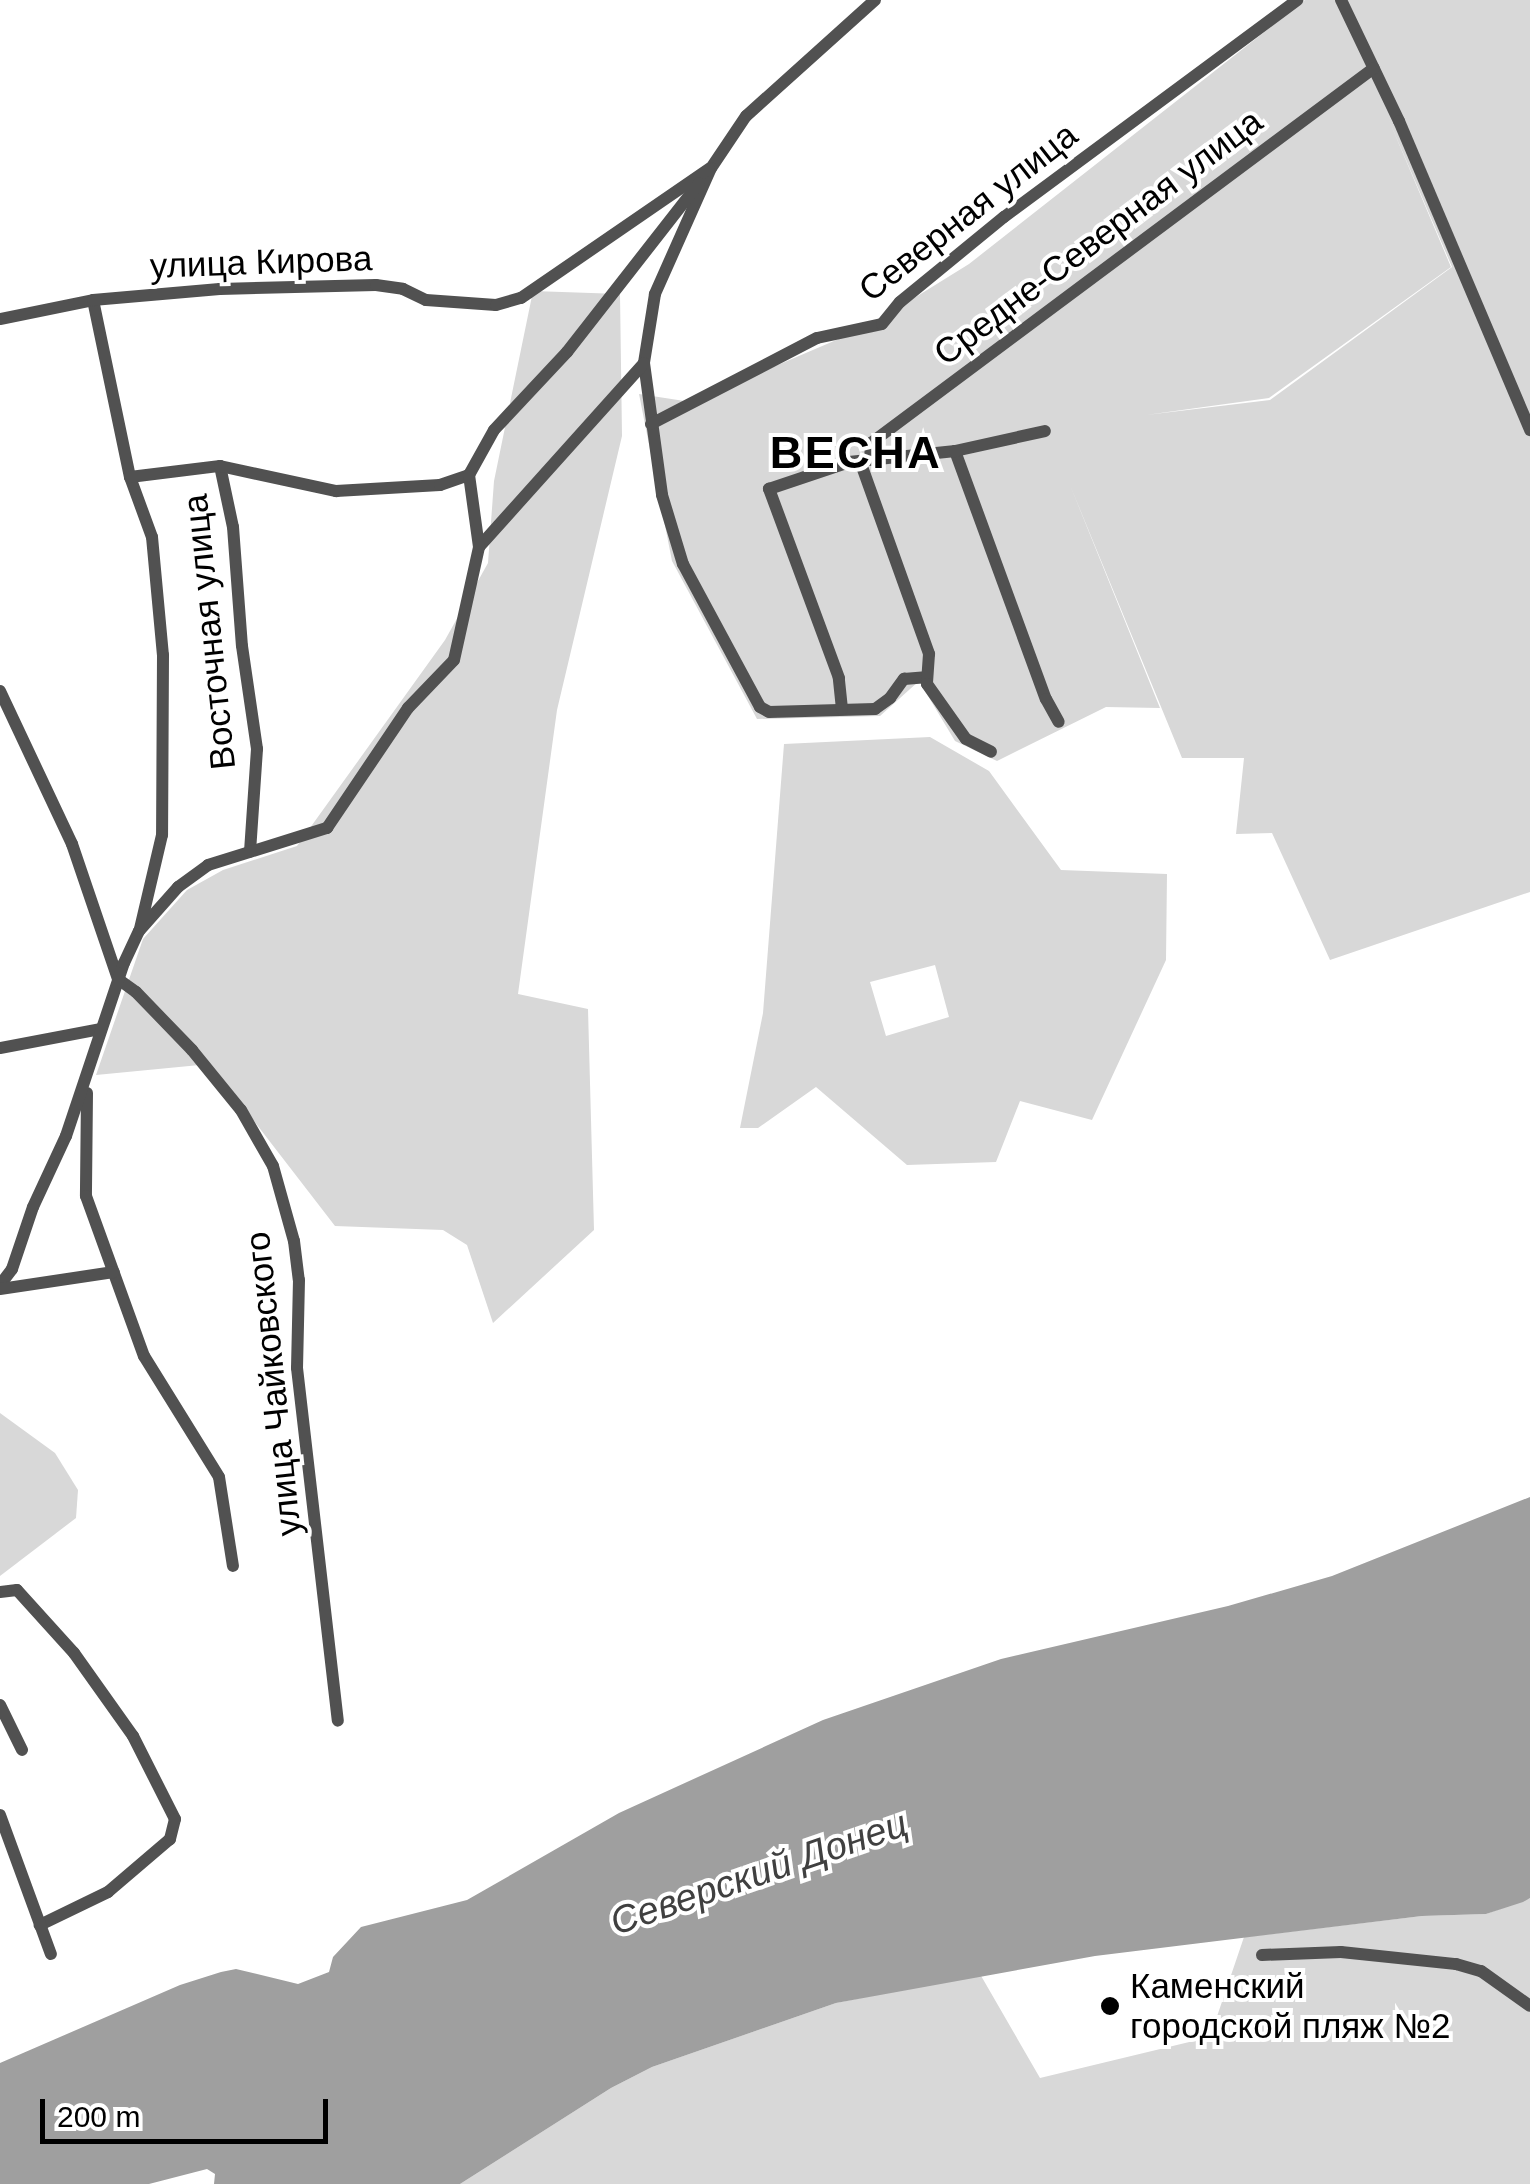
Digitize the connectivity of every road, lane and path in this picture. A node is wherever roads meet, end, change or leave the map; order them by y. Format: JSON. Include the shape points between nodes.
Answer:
{"nodes":[{"id":1,"x":874,"y":0,"type":"edge"},
{"id":2,"x":1297,"y":0,"type":"edge"},
{"id":3,"x":1341,"y":0,"type":"edge"},
{"id":4,"x":1374,"y":68,"type":"junction"},
{"id":5,"x":712,"y":168,"type":"junction"},
{"id":6,"x":94,"y":300,"type":"junction"},
{"id":7,"x":0,"y":319,"type":"edge"},
{"id":8,"x":644,"y":362,"type":"junction"},
{"id":9,"x":651,"y":424,"type":"junction"},
{"id":10,"x":1530,"y":430,"type":"edge"},
{"id":11,"x":1044,"y":431,"type":"dead end"},
{"id":12,"x":955,"y":451,"type":"junction"},
{"id":13,"x":865,"y":460,"type":"junction"},
{"id":14,"x":220,"y":466,"type":"junction"},
{"id":15,"x":469,"y":475,"type":"junction"},
{"id":16,"x":130,"y":477,"type":"junction"},
{"id":17,"x":479,"y":547,"type":"junction"},
{"id":18,"x":925,"y":677,"type":"junction"},
{"id":19,"x":0,"y":691,"type":"edge"},
{"id":20,"x":842,"y":708,"type":"junction"},
{"id":21,"x":1059,"y":722,"type":"dead end"},
{"id":22,"x":991,"y":752,"type":"dead end"},
{"id":23,"x":250,"y":852,"type":"junction"},
{"id":24,"x":139,"y":931,"type":"junction"},
{"id":25,"x":118,"y":979,"type":"junction"},
{"id":26,"x":101,"y":1030,"type":"junction"},
{"id":27,"x":0,"y":1048,"type":"edge"},
{"id":28,"x":88,"y":1076,"type":"junction"},
{"id":29,"x":114,"y":1272,"type":"junction"},
{"id":30,"x":0,"y":1287,"type":"edge"},
{"id":31,"x":233,"y":1566,"type":"dead end"},
{"id":32,"x":0,"y":1592,"type":"edge"},
{"id":33,"x":0,"y":1705,"type":"edge"},
{"id":34,"x":338,"y":1721,"type":"dead end"},
{"id":35,"x":22,"y":1750,"type":"dead end"},
{"id":36,"x":0,"y":1814,"type":"edge"},
{"id":37,"x":40,"y":1925,"type":"junction"},
{"id":38,"x":51,"y":1954,"type":"dead end"},
{"id":39,"x":1262,"y":1955,"type":"dead end"},
{"id":40,"x":1530,"y":2006,"type":"edge"}],
"edges":[{"from":1,"to":5,"type":"street","via":[[746,116]]},
{"from":2,"to":9,"type":"street","name":"Северная улица","via":[[1004,216],[882,324],[816,338]]},
{"from":3,"to":4,"type":"street"},
{"from":4,"to":10,"type":"street"},
{"from":4,"to":13,"type":"street","name":"Средне-Северная улица","via":[[871,443]]},
{"from":5,"to":6,"type":"street","name":"улица Кирова","via":[[521,298],[496,306],[426,300],[404,288],[376,285]]},
{"from":5,"to":8,"type":"street","via":[[655,294]]},
{"from":5,"to":15,"type":"street","via":[[567,352],[494,430]]},
{"from":6,"to":7,"type":"street","name":"улица Кирова"},
{"from":6,"to":16,"type":"street","name":"Восточная улица"},
{"from":8,"to":9,"type":"street"},
{"from":8,"to":17,"type":"street"},
{"from":9,"to":20,"type":"street","via":[[662,495],[684,564],[753,698],[768,712]]},
{"from":11,"to":12,"type":"street"},
{"from":12,"to":13,"type":"street"},
{"from":12,"to":21,"type":"street"},
{"from":13,"to":18,"type":"street","via":[[929,654]]},
{"from":13,"to":20,"type":"street","via":[[769,489],[839,678]]},
{"from":14,"to":15,"type":"street","name":"Восточная улица","via":[[336,491],[440,484]]},
{"from":14,"to":16,"type":"street","name":"Восточная улица"},
{"from":14,"to":23,"type":"street","name":"Восточная улица","via":[[257,749]]},
{"from":15,"to":17,"type":"street"},
{"from":16,"to":24,"type":"street","name":"Восточная улица","via":[[152,537],[163,656],[162,835]]},
{"from":17,"to":23,"type":"street","via":[[454,660],[408,708],[340,815],[327,828]]},
{"from":18,"to":20,"type":"street","via":[[904,679],[875,709]]},
{"from":18,"to":22,"type":"street","via":[[966,739]]},
{"from":19,"to":25,"type":"street","via":[[72,844]]},
{"from":23,"to":24,"type":"street","via":[[190,876]]},
{"from":24,"to":25,"type":"street"},
{"from":25,"to":26,"type":"street"},
{"from":25,"to":34,"type":"street","name":"улица Чайковского","via":[[192,1050],[241,1110],[273,1166],[299,1280],[297,1368]]},
{"from":26,"to":27,"type":"street"},
{"from":26,"to":28,"type":"street"},
{"from":28,"to":29,"type":"street","name":"улица Чайковского","via":[[84,1185]]},
{"from":28,"to":30,"type":"street"},
{"from":29,"to":30,"type":"street"},
{"from":29,"to":31,"type":"street","name":"улица Чайковского","via":[[144,1356],[219,1477]]},
{"from":32,"to":37,"type":"street","via":[[16,1590],[74,1653],[132,1736],[175,1818],[170,1839],[108,1892]]},
{"from":33,"to":35,"type":"street"},
{"from":36,"to":37,"type":"street"},
{"from":37,"to":38,"type":"street"},
{"from":39,"to":40,"type":"street","via":[[1341,1952],[1456,1964],[1481,1971]]}]}
